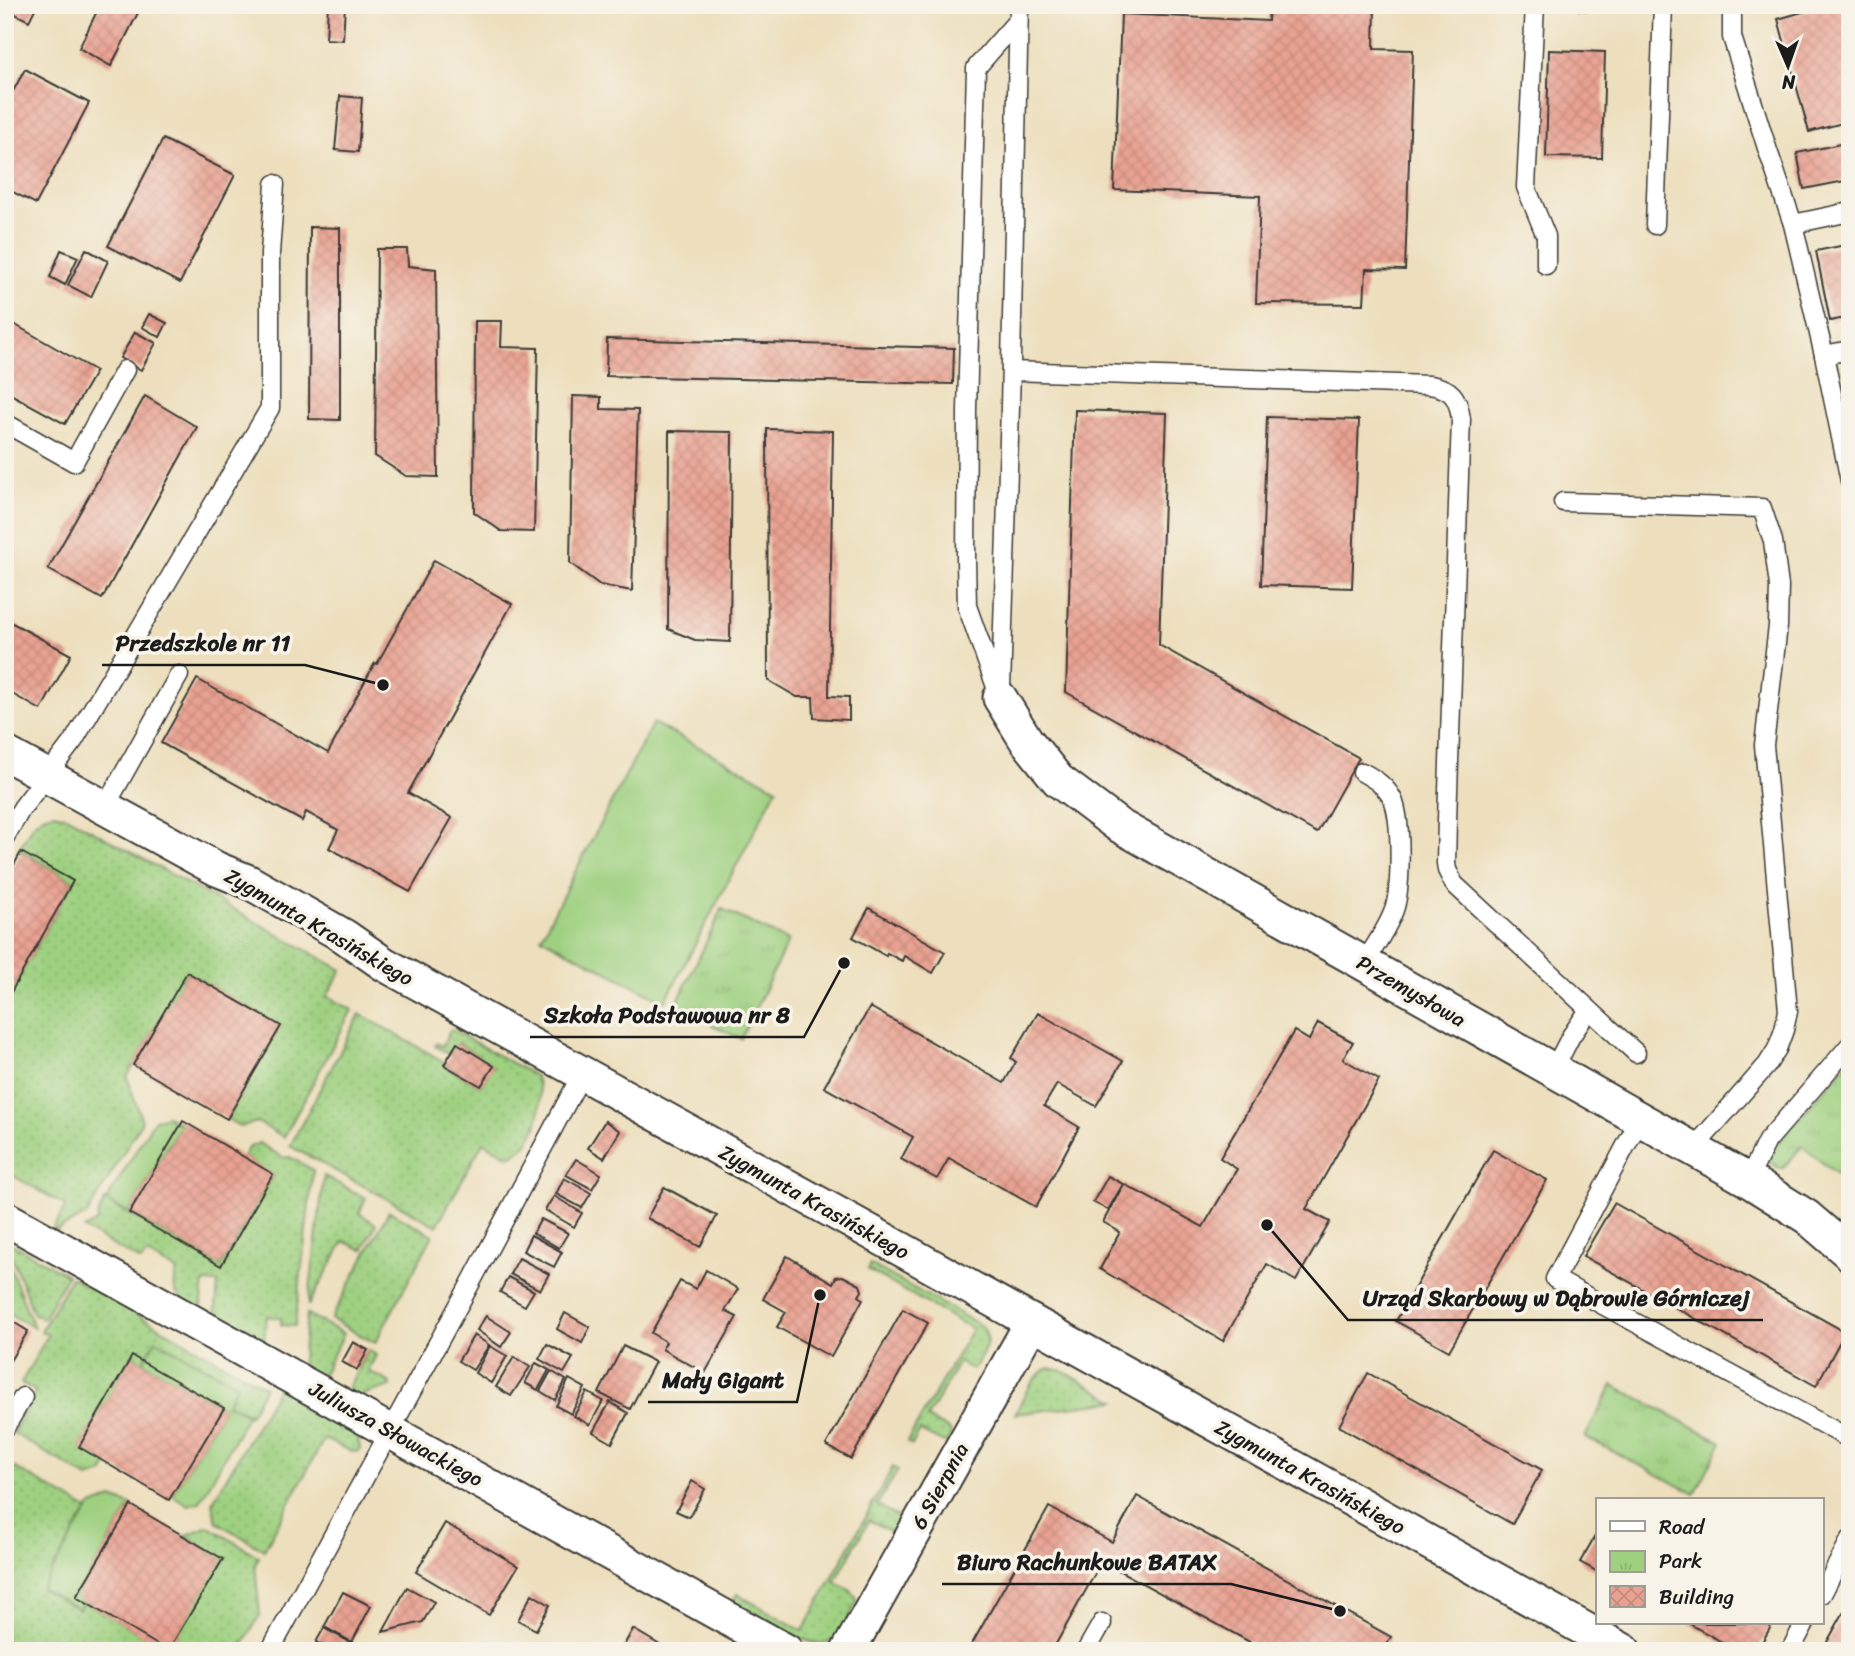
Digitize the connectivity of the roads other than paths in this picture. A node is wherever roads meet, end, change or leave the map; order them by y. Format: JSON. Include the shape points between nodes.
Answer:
{"nodes":[{"id":1,"x":1535,"y":5,"type":"edge"},
{"id":2,"x":1663,"y":5,"type":"edge"},
{"id":3,"x":1732,"y":5,"type":"edge"},
{"id":4,"x":1018,"y":13,"type":"edge"},
{"id":5,"x":275,"y":184,"type":"dead end"},
{"id":6,"x":1850,"y":212,"type":"edge"},
{"id":7,"x":1793,"y":224,"type":"junction"},
{"id":8,"x":1654,"y":225,"type":"dead end"},
{"id":9,"x":1546,"y":265,"type":"dead end"},
{"id":10,"x":1850,"y":350,"type":"edge"},
{"id":11,"x":1824,"y":355,"type":"junction"},
{"id":12,"x":125,"y":370,"type":"dead end"},
{"id":13,"x":1011,"y":371,"type":"junction"},
{"id":14,"x":5,"y":423,"type":"edge"},
{"id":15,"x":1850,"y":481,"type":"edge"},
{"id":16,"x":1563,"y":502,"type":"dead end"},
{"id":17,"x":179,"y":675,"type":"dead end"},
{"id":18,"x":1000,"y":698,"type":"junction"},
{"id":19,"x":5,"y":753,"type":"edge"},
{"id":20,"x":1362,"y":772,"type":"dead end"},
{"id":21,"x":47,"y":776,"type":"junction"},
{"id":22,"x":105,"y":807,"type":"junction"},
{"id":23,"x":5,"y":836,"type":"edge"},
{"id":24,"x":1364,"y":964,"type":"junction"},
{"id":25,"x":1589,"y":1010,"type":"junction"},
{"id":26,"x":1850,"y":1045,"type":"edge"},
{"id":27,"x":1636,"y":1053,"type":"dead end"},
{"id":28,"x":1553,"y":1071,"type":"junction"},
{"id":29,"x":582,"y":1074,"type":"junction"},
{"id":30,"x":1640,"y":1119,"type":"junction"},
{"id":31,"x":1693,"y":1149,"type":"junction"},
{"id":32,"x":1748,"y":1180,"type":"junction"},
{"id":33,"x":5,"y":1217,"type":"edge"},
{"id":34,"x":1850,"y":1254,"type":"edge"},
{"id":35,"x":1032,"y":1322,"type":"junction"},
{"id":36,"x":23,"y":1397,"type":"dead end"},
{"id":37,"x":5,"y":1428,"type":"edge"},
{"id":38,"x":390,"y":1431,"type":"junction"},
{"id":39,"x":1850,"y":1439,"type":"edge"},
{"id":40,"x":1850,"y":1540,"type":"edge"},
{"id":41,"x":1824,"y":1590,"type":"edge"},
{"id":42,"x":1102,"y":1623,"type":"dead end"},
{"id":43,"x":1804,"y":1624,"type":"edge"},
{"id":44,"x":271,"y":1651,"type":"edge"},
{"id":45,"x":786,"y":1651,"type":"edge"},
{"id":46,"x":848,"y":1651,"type":"edge"},
{"id":47,"x":1086,"y":1651,"type":"edge"},
{"id":48,"x":1624,"y":1651,"type":"edge"},
{"id":49,"x":1790,"y":1651,"type":"edge"}],
"edges":[{"from":1,"to":9,"type":"lane","via":[[1526,187],[1546,236]]},
{"from":2,"to":8,"type":"lane"},
{"from":3,"to":7,"type":"lane","via":[[1732,37]]},
{"from":4,"to":13,"type":"lane"},
{"from":4,"to":18,"type":"lane","via":[[976,68],[972,218],[967,606]]},
{"from":5,"to":21,"type":"lane","via":[[270,408],[74,740]]},
{"from":6,"to":7,"type":"lane"},
{"from":7,"to":11,"type":"lane"},
{"from":10,"to":11,"type":"lane"},
{"from":11,"to":15,"type":"lane"},
{"from":12,"to":14,"type":"lane","via":[[74,462]]},
{"from":13,"to":18,"type":"lane"},
{"from":13,"to":25,"type":"lane","via":[[1429,385],[1443,387],[1453,395],[1461,419],[1447,870],[1454,884]]},
{"from":16,"to":31,"type":"lane","via":[[1762,508],[1773,541],[1778,626],[1764,745],[1788,1011],[1777,1049],[1767,1065]]},
{"from":17,"to":22,"type":"lane"},
{"from":18,"to":24,"type":"street","name":"Przemysłowa","via":[[1058,780],[1118,825]]},
{"from":19,"to":21,"type":"street","name":"Zygmunta Krasińskiego"},
{"from":20,"to":24,"type":"lane","via":[[1378,781],[1392,799],[1399,840],[1394,909]]},
{"from":21,"to":22,"type":"street","name":"Zygmunta Krasińskiego"},
{"from":21,"to":23,"type":"lane"},
{"from":22,"to":29,"type":"street","name":"Zygmunta Krasińskiego","via":[[216,869],[260,888],[370,956]]},
{"from":24,"to":28,"type":"street","name":"Przemysłowa"},
{"from":25,"to":27,"type":"lane"},
{"from":25,"to":28,"type":"lane"},
{"from":26,"to":32,"type":"lane","via":[[1767,1141]]},
{"from":28,"to":30,"type":"street","name":"Przemysłowa"},
{"from":29,"to":35,"type":"street","name":"Zygmunta Krasińskiego"},
{"from":29,"to":38,"type":"lane"},
{"from":30,"to":31,"type":"street","name":"Przemysłowa"},
{"from":30,"to":39,"type":"lane","via":[[1555,1279]]},
{"from":31,"to":32,"type":"street","name":"Przemysłowa"},
{"from":32,"to":34,"type":"street","name":"Przemysłowa","via":[[1807,1217]]},
{"from":33,"to":38,"type":"street","name":"Juliusza Słowackiego"},
{"from":35,"to":46,"type":"street","name":"6 Sierpnia"},
{"from":35,"to":48,"type":"street","name":"Zygmunta Krasińskiego"},
{"from":36,"to":37,"type":"lane"},
{"from":38,"to":44,"type":"lane"},
{"from":38,"to":45,"type":"street","name":"Juliusza Słowackiego"},
{"from":40,"to":41,"type":"lane"},
{"from":42,"to":47,"type":"lane"},
{"from":43,"to":49,"type":"lane"}]}
